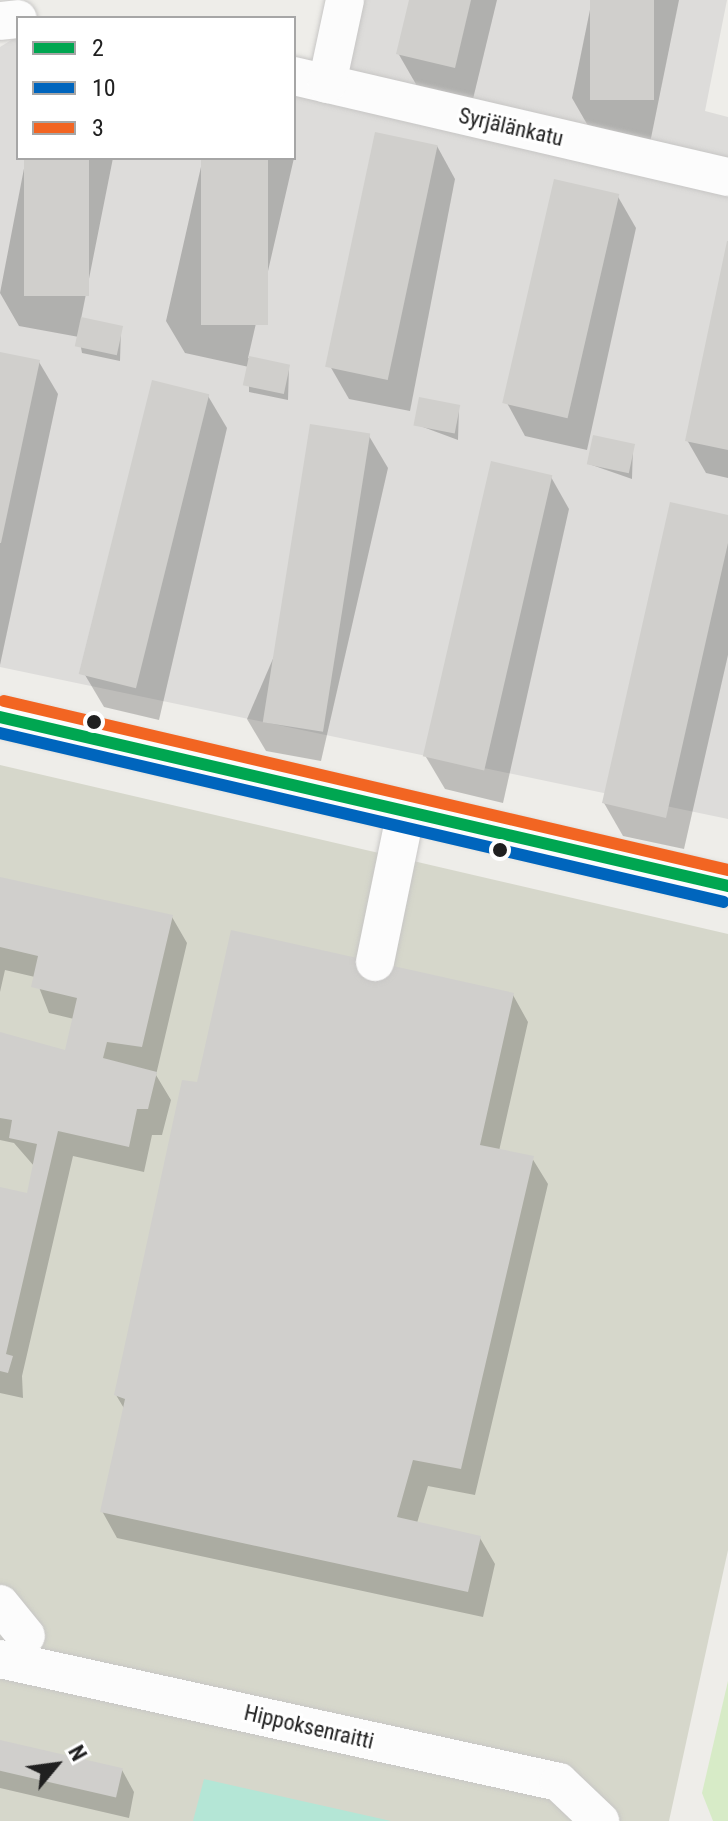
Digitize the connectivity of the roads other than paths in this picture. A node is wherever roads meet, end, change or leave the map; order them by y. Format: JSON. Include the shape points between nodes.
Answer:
{"nodes":[{"id":1,"x":345,"y":0,"type":"edge"},
{"id":2,"x":311,"y":80,"type":"edge"},
{"id":3,"x":728,"y":177,"type":"edge"},
{"id":4,"x":0,"y":717,"type":"edge"},
{"id":5,"x":406,"y":811,"type":"junction"},
{"id":6,"x":728,"y":886,"type":"edge"},
{"id":7,"x":375,"y":962,"type":"dead end"},
{"id":8,"x":0,"y":1604,"type":"edge"},
{"id":9,"x":10,"y":1652,"type":"edge"},
{"id":10,"x":600,"y":1821,"type":"edge"}],
"edges":[{"from":1,"to":2,"type":"street"},
{"from":2,"to":3,"type":"street","name":"Syrjälänkatu"},
{"from":4,"to":5,"type":"street"},
{"from":5,"to":6,"type":"street"},
{"from":5,"to":7,"type":"street"},
{"from":8,"to":9,"type":"street"},
{"from":9,"to":10,"type":"street","name":"Hippoksenraitti","via":[[559,1782]]}]}
